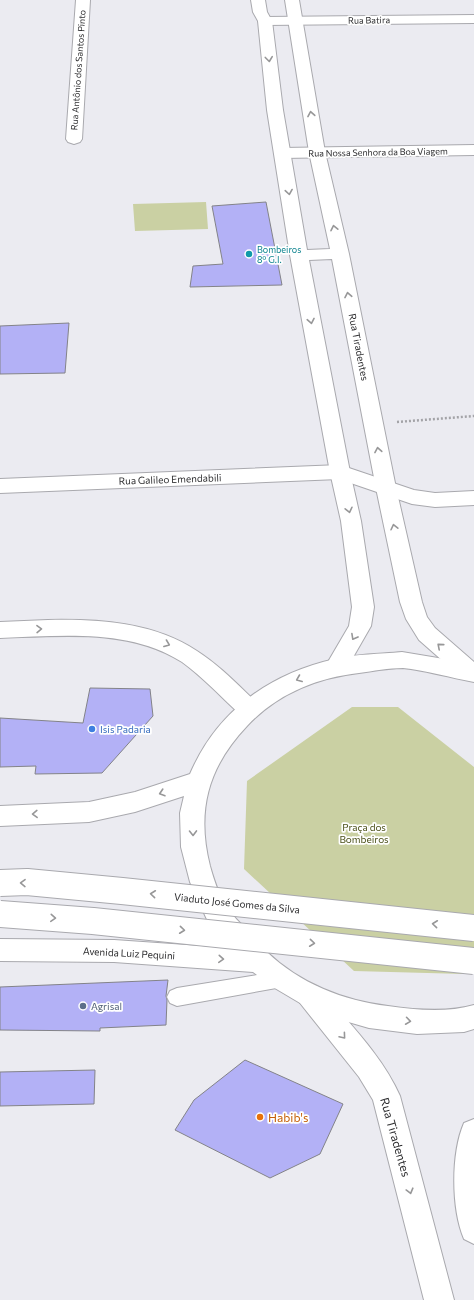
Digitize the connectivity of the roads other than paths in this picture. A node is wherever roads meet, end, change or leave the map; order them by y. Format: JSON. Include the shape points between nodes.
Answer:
{"nodes":[{"id":1,"x":83,"y":0,"type":"edge"},
{"id":2,"x":258,"y":0,"type":"edge"},
{"id":3,"x":292,"y":0,"type":"edge"},
{"id":4,"x":474,"y":18,"type":"edge"},
{"id":5,"x":295,"y":20,"type":"junction"},
{"id":6,"x":265,"y":21,"type":"junction"},
{"id":7,"x":74,"y":139,"type":"dead end"},
{"id":8,"x":474,"y":150,"type":"edge"},
{"id":9,"x":318,"y":152,"type":"junction"},
{"id":10,"x":282,"y":153,"type":"junction"},
{"id":11,"x":340,"y":254,"type":"junction"},
{"id":12,"x":299,"y":255,"type":"junction"},
{"id":13,"x":340,"y":472,"type":"junction"},
{"id":14,"x":0,"y":486,"type":"edge"},
{"id":15,"x":386,"y":488,"type":"junction"},
{"id":16,"x":474,"y":498,"type":"edge"},
{"id":17,"x":0,"y":630,"type":"edge"},
{"id":18,"x":336,"y":667,"type":"junction"},
{"id":19,"x":472,"y":672,"type":"edge"},
{"id":20,"x":249,"y":709,"type":"junction"},
{"id":21,"x":199,"y":781,"type":"junction"},
{"id":22,"x":0,"y":816,"type":"edge"},
{"id":23,"x":0,"y":883,"type":"edge"},
{"id":24,"x":0,"y":914,"type":"edge"},
{"id":25,"x":474,"y":928,"type":"edge"},
{"id":26,"x":0,"y":950,"type":"edge"},
{"id":27,"x":258,"y":961,"type":"junction"},
{"id":28,"x":474,"y":961,"type":"edge"},
{"id":29,"x":282,"y":979,"type":"junction"},
{"id":30,"x":309,"y":995,"type":"junction"},
{"id":31,"x":177,"y":997,"type":"dead end"},
{"id":32,"x":474,"y":1017,"type":"edge"},
{"id":33,"x":474,"y":1132,"type":"edge"},
{"id":34,"x":474,"y":1229,"type":"edge"},
{"id":35,"x":439,"y":1300,"type":"edge"}],
"edges":[{"from":1,"to":7,"type":"street","name":"Rua Antônio dos Santos Pinto"},
{"from":2,"to":6,"type":"street"},
{"from":3,"to":5,"type":"street","name":"Rua Tiradentes"},
{"from":4,"to":5,"type":"street","name":"Rua Batira"},
{"from":5,"to":6,"type":"street","name":"Rua Batira"},
{"from":9,"to":5,"type":"street","name":"Rua Tiradentes","one_way":true},
{"from":6,"to":10,"type":"street","one_way":true},
{"from":8,"to":9,"type":"street","name":"Rua Nossa Senhora da Boa Viagem"},
{"from":9,"to":10,"type":"street","name":"Rua Nossa Senhora da Boa Viagem"},
{"from":11,"to":9,"type":"street","name":"Rua Tiradentes","one_way":true},
{"from":10,"to":12,"type":"street","one_way":true},
{"from":11,"to":12,"type":"street"},
{"from":15,"to":11,"type":"street","name":"Rua Tiradentes","one_way":true},
{"from":12,"to":13,"type":"street","one_way":true},
{"from":13,"to":14,"type":"street","name":"Rua Galileo Emendabili"},
{"from":13,"to":15,"type":"street"},
{"from":13,"to":18,"type":"street","one_way":true,"via":[[351,521],[363,607],[360,626]]},
{"from":15,"to":16,"type":"street","via":[[412,497],[435,500]]},
{"from":19,"to":15,"type":"street","name":"Rua Tiradentes","one_way":true,"via":[[427,634],[417,619]]},
{"from":17,"to":20,"type":"street","one_way":true,"via":[[84,628],[142,636],[166,644],[189,656]]},
{"from":18,"to":19,"type":"street","via":[[402,660]]},
{"from":18,"to":20,"type":"street","one_way":true,"via":[[289,683]]},
{"from":20,"to":21,"type":"street","via":[[214,749]]},
{"from":21,"to":22,"type":"street","one_way":true,"via":[[135,802],[89,812]]},
{"from":21,"to":27,"type":"street","one_way":true,"via":[[192,814],[193,847],[202,882],[218,916]]},
{"from":25,"to":23,"type":"street","name":"Viaduto José Gomes da Silva","one_way":true,"bridge":true,"via":[[114,890],[26,882]]},
{"from":24,"to":28,"type":"street","one_way":true,"bridge":true,"via":[[93,921]]},
{"from":26,"to":27,"type":"street","name":"Avenida Luiz Pequini","one_way":true,"via":[[114,951]]},
{"from":27,"to":29,"type":"street"},
{"from":29,"to":30,"type":"street"},
{"from":29,"to":31,"type":"lane"},
{"from":30,"to":32,"type":"street","one_way":true,"via":[[369,1016],[417,1022],[464,1020]]},
{"from":30,"to":35,"type":"street","name":"Rua Tiradentes","one_way":true,"via":[[370,1068],[386,1096]]},
{"from":33,"to":34,"type":"street","via":[[470,1146],[469,1178]]}]}
